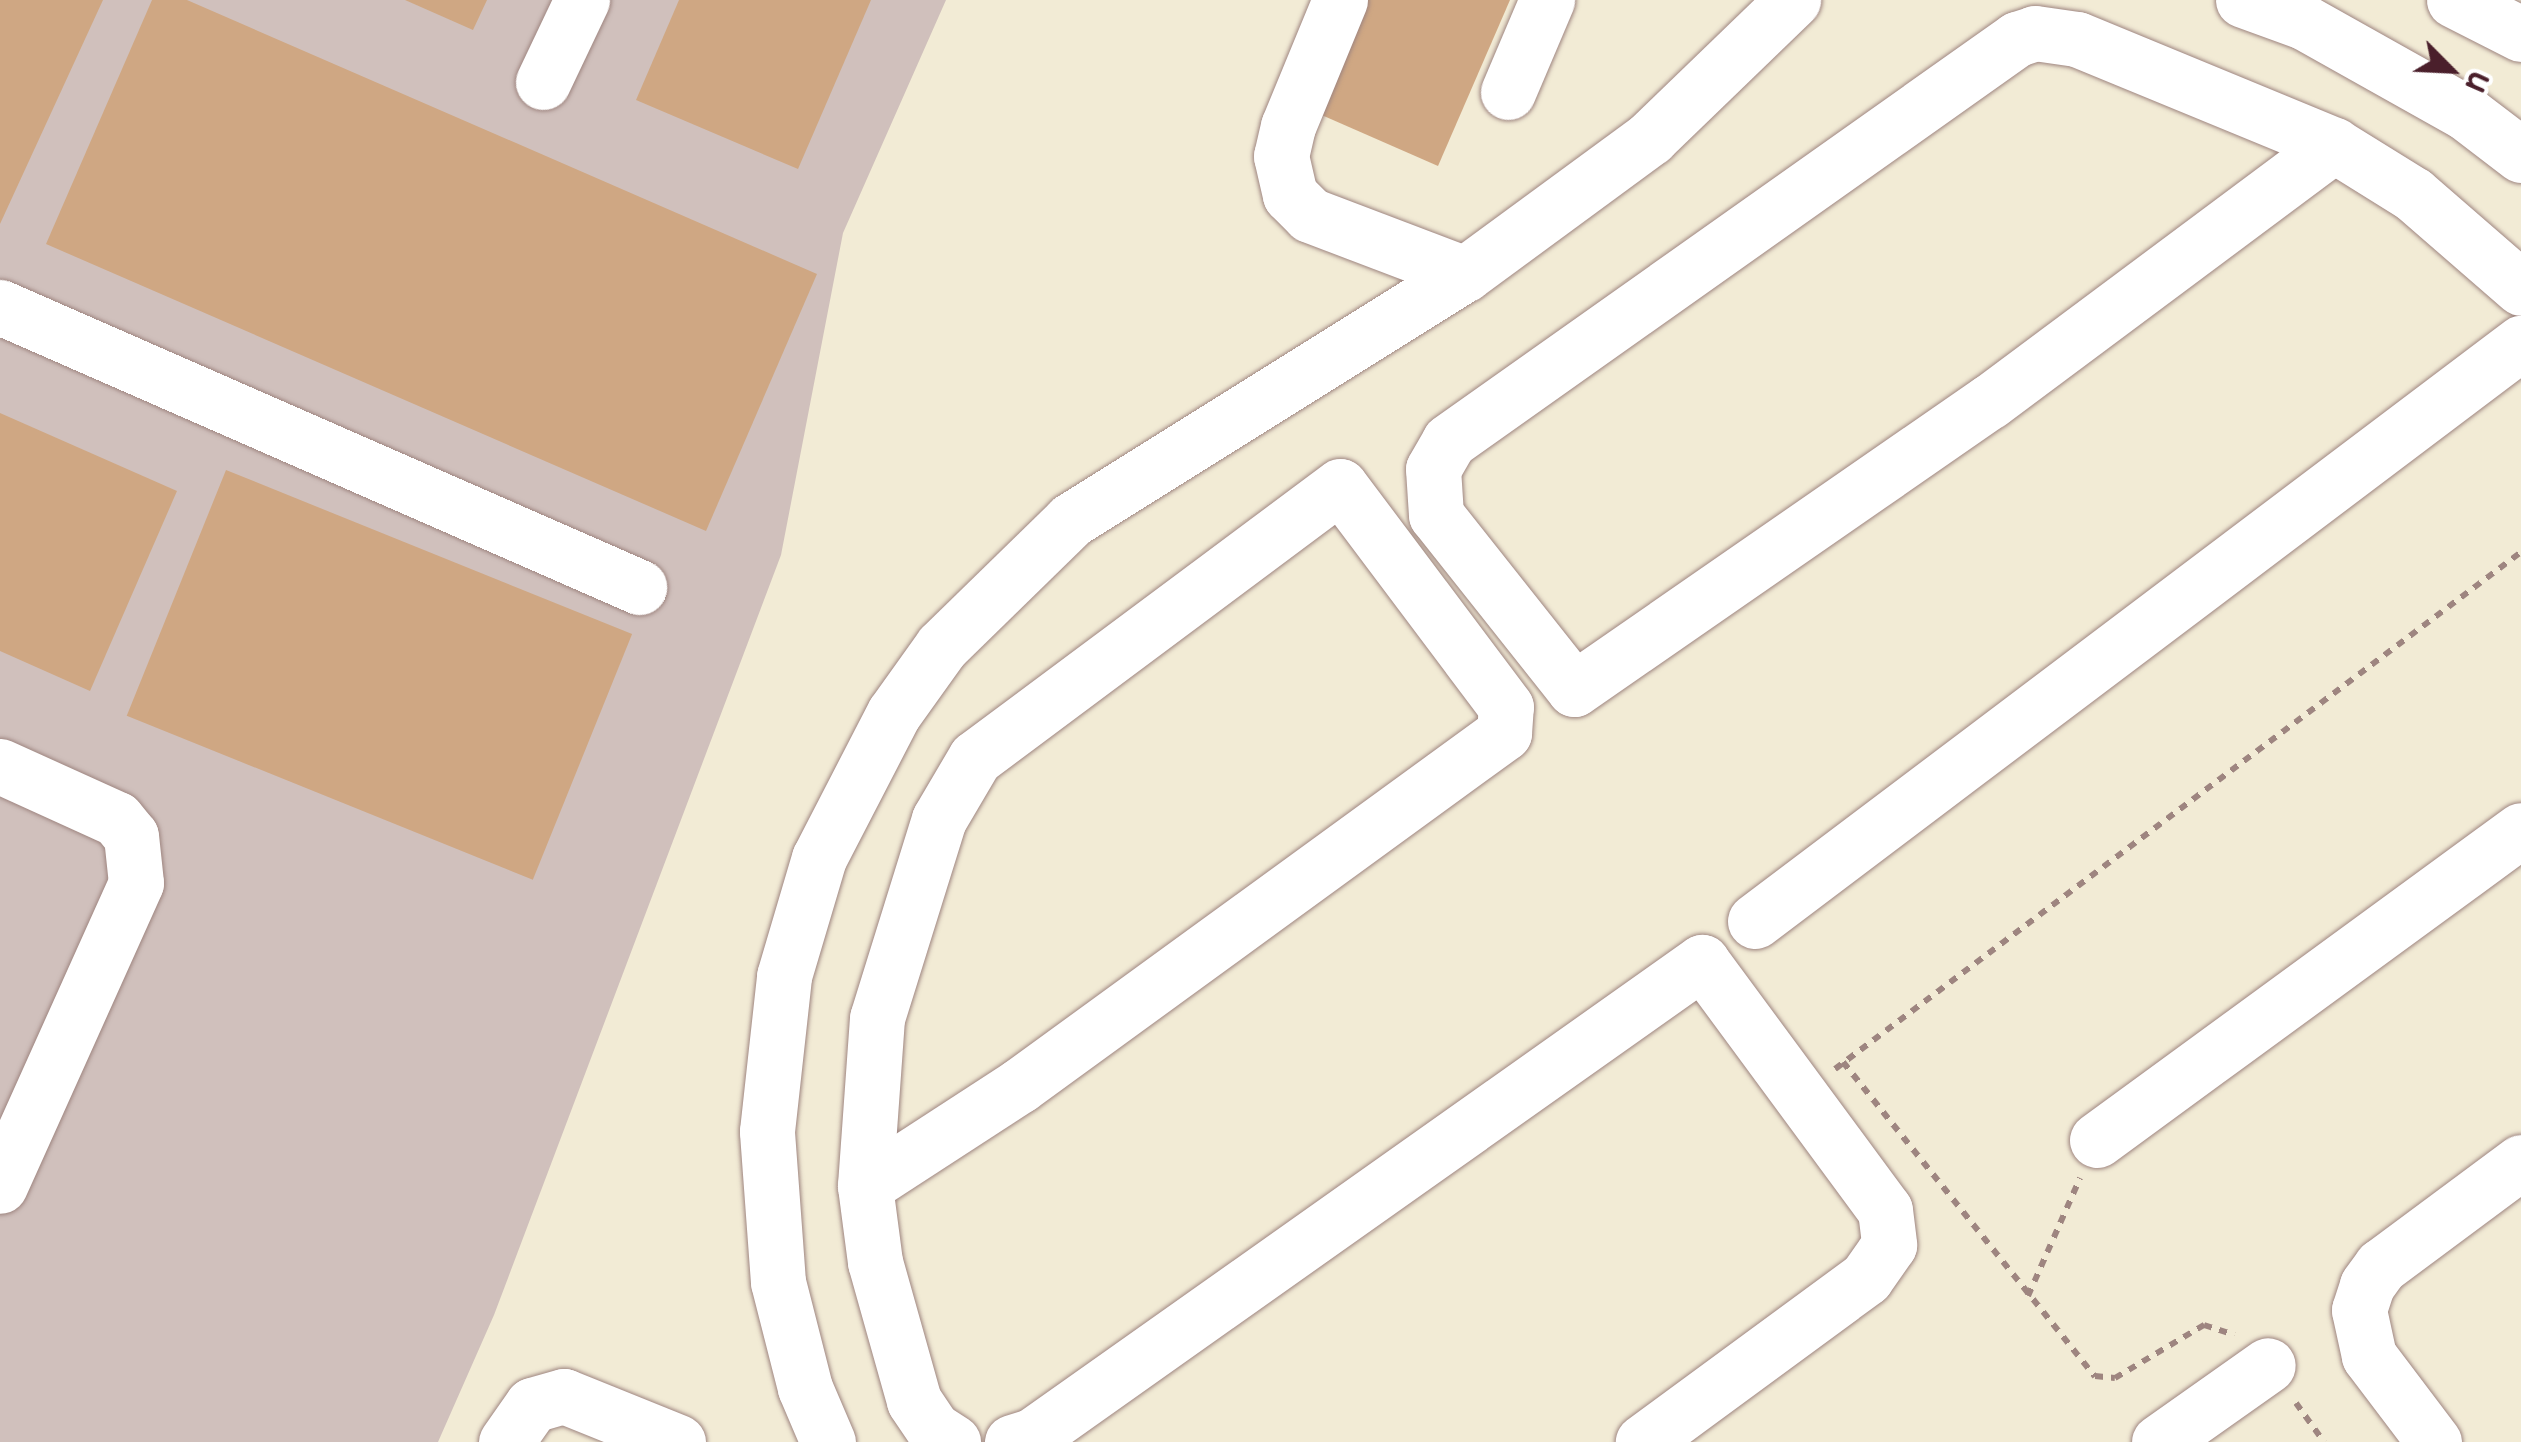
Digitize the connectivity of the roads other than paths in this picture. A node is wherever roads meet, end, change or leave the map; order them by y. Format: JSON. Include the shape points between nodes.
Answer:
{"nodes":[{"id":1,"x":582,"y":0,"type":"edge"},
{"id":2,"x":1340,"y":0,"type":"edge"},
{"id":3,"x":1547,"y":0,"type":"edge"},
{"id":4,"x":2243,"y":0,"type":"edge"},
{"id":5,"x":2454,"y":0,"type":"edge"},
{"id":6,"x":1781,"y":8,"type":"edge"},
{"id":7,"x":2520,"y":29,"type":"edge"},
{"id":8,"x":543,"y":82,"type":"dead end"},
{"id":9,"x":1508,"y":92,"type":"dead end"},
{"id":10,"x":2334,"y":145,"type":"junction"},
{"id":11,"x":2521,"y":155,"type":"edge"},
{"id":12,"x":1464,"y":274,"type":"junction"},
{"id":13,"x":2521,"y":288,"type":"edge"},
{"id":14,"x":0,"y":307,"type":"edge"},
{"id":15,"x":2521,"y":343,"type":"edge"},
{"id":16,"x":1436,"y":515,"type":"junction"},
{"id":17,"x":1384,"y":545,"type":"junction"},
{"id":18,"x":640,"y":587,"type":"dead end"},
{"id":19,"x":1536,"y":644,"type":"junction"},
{"id":20,"x":1484,"y":675,"type":"junction"},
{"id":21,"x":0,"y":766,"type":"edge"},
{"id":22,"x":2521,"y":830,"type":"edge"},
{"id":23,"x":1755,"y":922,"type":"dead end"},
{"id":24,"x":2098,"y":1140,"type":"road end"},
{"id":25,"x":2521,"y":1162,"type":"edge"},
{"id":26,"x":0,"y":1186,"type":"edge"},
{"id":27,"x":865,"y":1186,"type":"junction"},
{"id":28,"x":2268,"y":1364,"type":"road end"},
{"id":29,"x":1027,"y":1440,"type":"edge"},
{"id":30,"x":506,"y":1442,"type":"edge"},
{"id":31,"x":678,"y":1442,"type":"edge"},
{"id":32,"x":828,"y":1442,"type":"edge"},
{"id":33,"x":954,"y":1442,"type":"edge"},
{"id":34,"x":1643,"y":1442,"type":"edge"},
{"id":35,"x":2159,"y":1442,"type":"edge"},
{"id":36,"x":2434,"y":1442,"type":"edge"}],
"edges":[{"from":1,"to":8,"type":"street"},
{"from":2,"to":12,"type":"street","via":[[1288,126],[1281,156],[1290,195],[1310,214]]},
{"from":3,"to":9,"type":"street"},
{"from":4,"to":11,"type":"street","via":[[2304,22],[2466,113]]},
{"from":5,"to":7,"type":"street"},
{"from":6,"to":12,"type":"street","via":[[1650,138]]},
{"from":10,"to":13,"type":"street","via":[[2413,194]]},
{"from":10,"to":16,"type":"street","via":[[2078,39],[2036,33],[2017,40],[1449,441],[1433,469]]},
{"from":10,"to":19,"type":"street","via":[[1990,400],[1574,689]]},
{"from":12,"to":32,"type":"street","via":[[1071,520],[942,646],[855,778],[820,858],[784,976],[767,1131],[778,1282],[805,1388]]},
{"from":14,"to":18,"type":"street"},
{"from":15,"to":23,"type":"street"},
{"from":16,"to":17,"type":"street"},
{"from":16,"to":19,"type":"street"},
{"from":17,"to":20,"type":"street"},
{"from":17,"to":27,"type":"street","via":[[1340,486],[966,767],[938,820],[877,1018]]},
{"from":19,"to":20,"type":"street"},
{"from":20,"to":27,"type":"street","via":[[1509,714],[1495,744],[1018,1086]]},
{"from":21,"to":26,"type":"street","via":[[117,819],[130,836],[136,883]]},
{"from":22,"to":24,"type":"street"},
{"from":25,"to":36,"type":"street","via":[[2381,1266],[2363,1298],[2360,1333],[2368,1356]]},
{"from":27,"to":33,"type":"street","via":[[875,1262],[914,1400],[934,1429]]},
{"from":28,"to":35,"type":"street"},
{"from":29,"to":34,"type":"street","via":[[1702,962],[1824,1078],[1890,1227],[1882,1262]]},
{"from":30,"to":31,"type":"street","via":[[532,1405],[564,1396]]}]}
